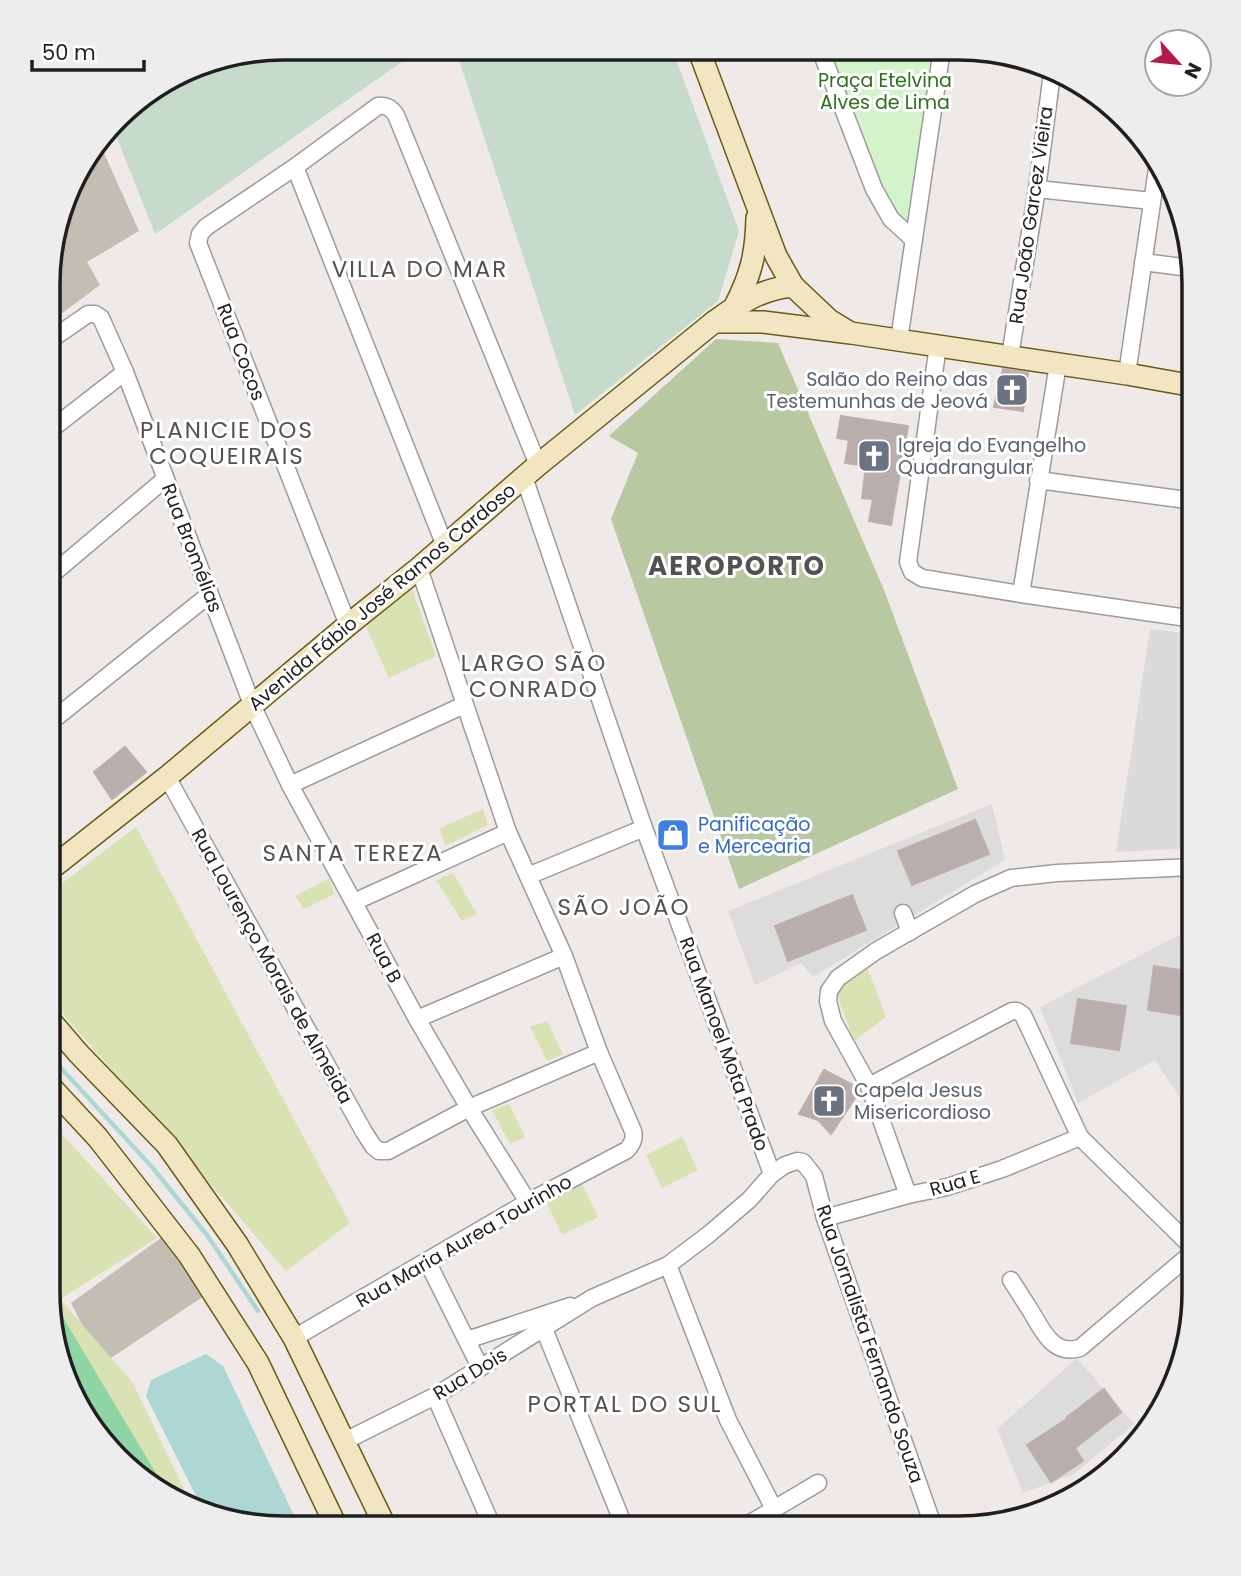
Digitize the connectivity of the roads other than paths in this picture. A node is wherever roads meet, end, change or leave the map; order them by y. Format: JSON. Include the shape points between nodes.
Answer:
{"nodes":[{"id":1,"x":702,"y":60,"type":"edge"},
{"id":2,"x":824,"y":60,"type":"edge"},
{"id":3,"x":940,"y":60,"type":"edge"},
{"id":4,"x":1051,"y":81,"type":"edge"},
{"id":5,"x":295,"y":167,"type":"junction"},
{"id":6,"x":1155,"y":180,"type":"edge"},
{"id":7,"x":1037,"y":189,"type":"junction"},
{"id":8,"x":1152,"y":201,"type":"junction"},
{"id":9,"x":757,"y":209,"type":"junction"},
{"id":10,"x":914,"y":240,"type":"junction"},
{"id":11,"x":1143,"y":262,"type":"junction"},
{"id":12,"x":1181,"y":267,"type":"edge"},
{"id":13,"x":793,"y":286,"type":"junction"},
{"id":14,"x":733,"y":308,"type":"junction"},
{"id":15,"x":715,"y":322,"type":"junction"},
{"id":16,"x":60,"y":333,"type":"edge"},
{"id":17,"x":851,"y":333,"type":"junction"},
{"id":18,"x":899,"y":340,"type":"junction"},
{"id":19,"x":938,"y":345,"type":"junction"},
{"id":20,"x":1010,"y":356,"type":"junction"},
{"id":21,"x":1058,"y":364,"type":"junction"},
{"id":22,"x":125,"y":372,"type":"junction"},
{"id":23,"x":1128,"y":374,"type":"junction"},
{"id":24,"x":1182,"y":384,"type":"edge"},
{"id":25,"x":60,"y":422,"type":"edge"},
{"id":26,"x":531,"y":471,"type":"junction"},
{"id":27,"x":165,"y":479,"type":"junction"},
{"id":28,"x":1038,"y":480,"type":"junction"},
{"id":29,"x":1182,"y":499,"type":"edge"},
{"id":30,"x":445,"y":546,"type":"junction"},
{"id":31,"x":60,"y":568,"type":"edge"},
{"id":32,"x":419,"y":568,"type":"junction"},
{"id":33,"x":210,"y":594,"type":"junction"},
{"id":34,"x":1021,"y":594,"type":"junction"},
{"id":35,"x":1182,"y":617,"type":"edge"},
{"id":36,"x":348,"y":625,"type":"junction"},
{"id":37,"x":464,"y":705,"type":"junction"},
{"id":38,"x":253,"y":706,"type":"junction"},
{"id":39,"x":60,"y":714,"type":"edge"},
{"id":40,"x":167,"y":778,"type":"junction"},
{"id":41,"x":290,"y":785,"type":"junction"},
{"id":42,"x":644,"y":828,"type":"junction"},
{"id":43,"x":508,"y":832,"type":"junction"},
{"id":44,"x":60,"y":862,"type":"edge"},
{"id":45,"x":1181,"y":868,"type":"edge"},
{"id":46,"x":528,"y":876,"type":"junction"},
{"id":47,"x":354,"y":902,"type":"junction"},
{"id":48,"x":903,"y":913,"type":"dead end"},
{"id":49,"x":910,"y":932,"type":"junction"},
{"id":50,"x":564,"y":956,"type":"junction"},
{"id":51,"x":417,"y":1019,"type":"junction"},
{"id":52,"x":60,"y":1032,"type":"edge"},
{"id":53,"x":599,"y":1052,"type":"junction"},
{"id":54,"x":869,"y":1086,"type":"junction"},
{"id":55,"x":60,"y":1097,"type":"edge"},
{"id":56,"x":470,"y":1108,"type":"junction"},
{"id":57,"x":1080,"y":1137,"type":"junction"},
{"id":58,"x":803,"y":1162,"type":"joint"},
{"id":59,"x":772,"y":1174,"type":"junction"},
{"id":60,"x":908,"y":1195,"type":"junction"},
{"id":61,"x":528,"y":1202,"type":"junction"},
{"id":62,"x":825,"y":1218,"type":"junction"},
{"id":63,"x":1181,"y":1238,"type":"edge"},
{"id":64,"x":1181,"y":1260,"type":"edge"},
{"id":65,"x":427,"y":1261,"type":"junction"},
{"id":66,"x":668,"y":1265,"type":"junction"},
{"id":67,"x":1011,"y":1280,"type":"dead end"},
{"id":68,"x":592,"y":1298,"type":"junction"},
{"id":69,"x":544,"y":1329,"type":"junction"},
{"id":70,"x":294,"y":1338,"type":"junction"},
{"id":71,"x":467,"y":1340,"type":"junction"},
{"id":72,"x":480,"y":1367,"type":"junction"},
{"id":73,"x":435,"y":1396,"type":"junction"},
{"id":74,"x":343,"y":1442,"type":"junction"},
{"id":75,"x":818,"y":1482,"type":"dead end"},
{"id":76,"x":774,"y":1509,"type":"junction"},
{"id":77,"x":331,"y":1516,"type":"edge"},
{"id":78,"x":380,"y":1516,"type":"edge"},
{"id":79,"x":488,"y":1516,"type":"edge"},
{"id":80,"x":620,"y":1516,"type":"edge"},
{"id":81,"x":762,"y":1516,"type":"edge"},
{"id":82,"x":930,"y":1516,"type":"edge"}],
"edges":[{"from":1,"to":9,"type":"street"},
{"from":2,"to":10,"type":"street","via":[[874,189],[891,219]]},
{"from":3,"to":10,"type":"street"},
{"from":4,"to":7,"type":"street","name":"Rua João Garcez Vieira"},
{"from":5,"to":26,"type":"street","name":"Rua Manoel Mota Prado","via":[[378,106],[391,108]]},
{"from":5,"to":30,"type":"street"},
{"from":5,"to":36,"type":"street","name":"Rua Cocos","via":[[206,227],[198,243]]},
{"from":6,"to":8,"type":"street"},
{"from":7,"to":8,"type":"street"},
{"from":7,"to":20,"type":"street","name":"Rua João Garcez Vieira"},
{"from":8,"to":11,"type":"street"},
{"from":9,"to":13,"type":"street"},
{"from":9,"to":14,"type":"street","via":[[753,265]]},
{"from":10,"to":18,"type":"street"},
{"from":11,"to":12,"type":"street"},
{"from":11,"to":23,"type":"street"},
{"from":13,"to":14,"type":"street","name":"Avenida Fábio José Ramos Cardoso","via":[[765,291]]},
{"from":13,"to":17,"type":"street","via":[[829,320]]},
{"from":14,"to":15,"type":"street","name":"Avenida Fábio José Ramos Cardoso"},
{"from":15,"to":17,"type":"street","via":[[763,322]]},
{"from":15,"to":26,"type":"street","name":"Avenida Fábio José Ramos Cardoso"},
{"from":16,"to":22,"type":"street","name":"Rua Bromélias","via":[[95,314]]},
{"from":17,"to":18,"type":"street"},
{"from":18,"to":19,"type":"street"},
{"from":19,"to":20,"type":"street"},
{"from":19,"to":34,"type":"street","via":[[908,562],[912,572],[922,578]]},
{"from":20,"to":21,"type":"street"},
{"from":21,"to":23,"type":"street"},
{"from":21,"to":28,"type":"street"},
{"from":22,"to":25,"type":"street"},
{"from":22,"to":27,"type":"street","name":"Rua Bromélias"},
{"from":23,"to":24,"type":"street"},
{"from":26,"to":30,"type":"street","name":"Avenida Fábio José Ramos Cardoso"},
{"from":26,"to":42,"type":"street","name":"Rua Manoel Mota Prado"},
{"from":27,"to":31,"type":"street"},
{"from":27,"to":33,"type":"street","name":"Rua Bromélias"},
{"from":28,"to":29,"type":"street"},
{"from":28,"to":34,"type":"street"},
{"from":30,"to":32,"type":"street","name":"Avenida Fábio José Ramos Cardoso"},
{"from":32,"to":36,"type":"street","name":"Avenida Fábio José Ramos Cardoso"},
{"from":32,"to":37,"type":"street"},
{"from":33,"to":38,"type":"street","name":"Rua Bromélias"},
{"from":33,"to":39,"type":"street"},
{"from":34,"to":35,"type":"street"},
{"from":36,"to":38,"type":"street","name":"Avenida Fábio José Ramos Cardoso"},
{"from":37,"to":41,"type":"street"},
{"from":37,"to":43,"type":"street"},
{"from":38,"to":40,"type":"street","name":"Avenida Fábio José Ramos Cardoso"},
{"from":38,"to":41,"type":"street","name":"Rua B"},
{"from":40,"to":44,"type":"street","name":"Avenida Fábio José Ramos Cardoso"},
{"from":40,"to":56,"type":"street","name":"Rua Lourenço Morais de Almeida","via":[[373,1146],[379,1152],[388,1151]]},
{"from":41,"to":47,"type":"street","name":"Rua B"},
{"from":42,"to":46,"type":"street"},
{"from":42,"to":59,"type":"street","name":"Rua Manoel Mota Prado"},
{"from":43,"to":46,"type":"street"},
{"from":43,"to":47,"type":"street"},
{"from":45,"to":49,"type":"street","via":[[1012,877]]},
{"from":46,"to":50,"type":"street"},
{"from":47,"to":51,"type":"street","name":"Rua B"},
{"from":48,"to":49,"type":"street"},
{"from":49,"to":54,"type":"street","via":[[838,978],[829,991],[833,1021]]},
{"from":50,"to":51,"type":"street"},
{"from":50,"to":53,"type":"street"},
{"from":51,"to":56,"type":"street","name":"Rua B"},
{"from":52,"to":70,"type":"street","via":[[167,1145],[237,1244]]},
{"from":53,"to":56,"type":"street"},
{"from":53,"to":61,"type":"street","name":"Rua Maria Aurea Tourinho","via":[[633,1131],[632,1143],[627,1150]]},
{"from":54,"to":57,"type":"street","via":[[1017,1011],[1023,1015]]},
{"from":54,"to":60,"type":"street"},
{"from":55,"to":77,"type":"street","via":[[189,1255],[258,1363]]},
{"from":56,"to":61,"type":"street","name":"Rua B"},
{"from":57,"to":60,"type":"street","name":"Rua E","via":[[1002,1169]]},
{"from":57,"to":63,"type":"street"},
{"from":58,"to":59,"type":"street","name":"Rua Dois","via":[[785,1164]]},
{"from":58,"to":62,"type":"street","name":"Rua Jornalista Fernando Souza","via":[[814,1177]]},
{"from":59,"to":66,"type":"street","name":"Rua Dois","via":[[749,1200]]},
{"from":60,"to":62,"type":"street","name":"Rua E"},
{"from":61,"to":65,"type":"street","name":"Rua Maria Aurea Tourinho"},
{"from":62,"to":82,"type":"street","name":"Rua Jornalista Fernando Souza"},
{"from":64,"to":67,"type":"street","via":[[1071,1351],[1046,1337]]},
{"from":65,"to":70,"type":"street","name":"Rua Maria Aurea Tourinho"},
{"from":65,"to":71,"type":"street"},
{"from":66,"to":68,"type":"street","name":"Rua Dois"},
{"from":66,"to":76,"type":"street","via":[[728,1420]]},
{"from":68,"to":69,"type":"street","name":"Rua Dois"},
{"from":68,"to":71,"type":"street","name":"Rua Dois"},
{"from":69,"to":72,"type":"street","name":"Rua Dois"},
{"from":69,"to":80,"type":"street"},
{"from":70,"to":74,"type":"street"},
{"from":71,"to":72,"type":"street"},
{"from":72,"to":73,"type":"street","name":"Rua Dois"},
{"from":73,"to":74,"type":"street","name":"Rua Dois"},
{"from":73,"to":79,"type":"street"},
{"from":74,"to":78,"type":"street"},
{"from":75,"to":76,"type":"street"},
{"from":76,"to":81,"type":"street"}]}
